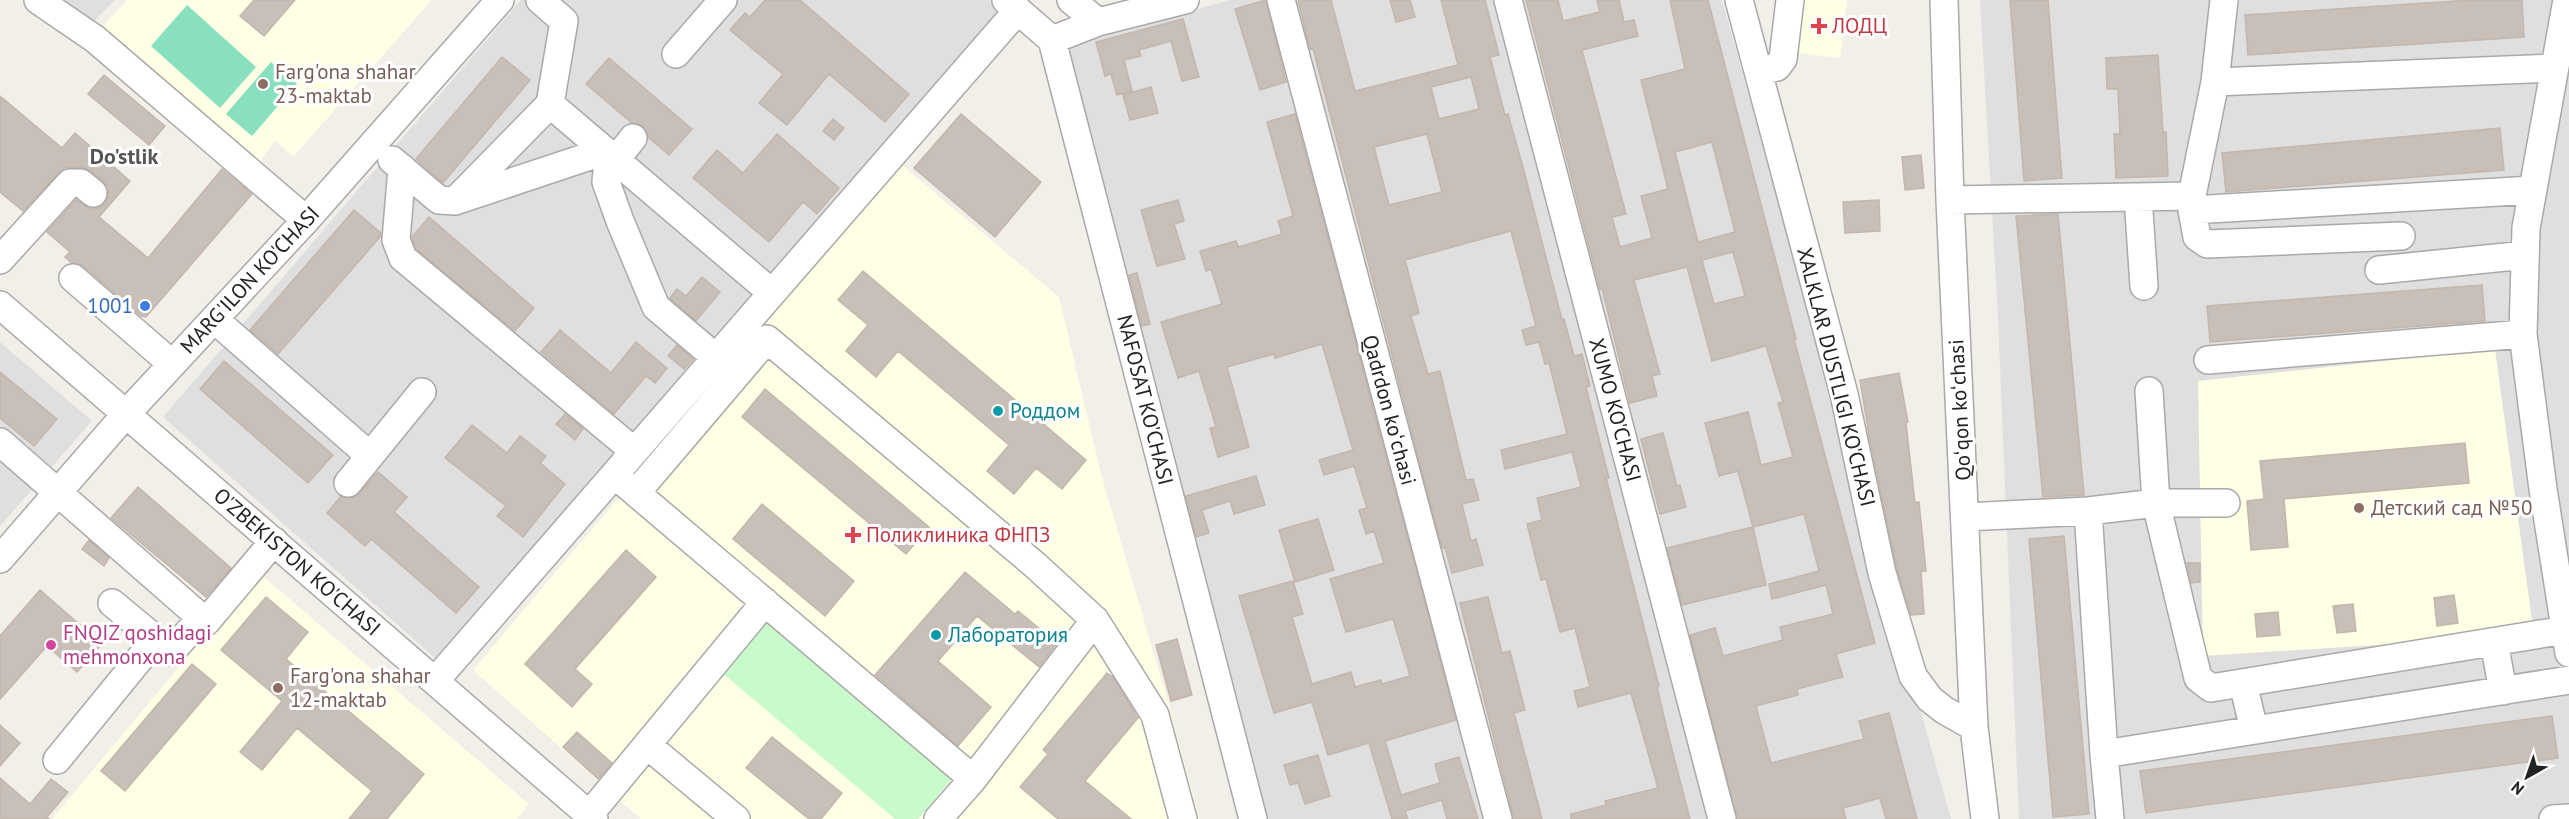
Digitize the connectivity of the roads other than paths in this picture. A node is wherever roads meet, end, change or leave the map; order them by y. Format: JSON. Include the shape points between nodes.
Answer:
{"nodes":[{"id":1,"x":500,"y":0,"type":"edge"},
{"id":2,"x":540,"y":0,"type":"edge"},
{"id":3,"x":723,"y":0,"type":"edge"},
{"id":4,"x":1071,"y":0,"type":"edge"},
{"id":5,"x":1185,"y":0,"type":"edge"},
{"id":6,"x":1281,"y":0,"type":"edge"},
{"id":7,"x":1508,"y":0,"type":"edge"},
{"id":8,"x":1739,"y":0,"type":"edge"},
{"id":9,"x":1790,"y":0,"type":"edge"},
{"id":10,"x":1944,"y":0,"type":"edge"},
{"id":11,"x":2224,"y":0,"type":"edge"},
{"id":12,"x":2567,"y":0,"type":"edge"},
{"id":13,"x":56,"y":5,"type":"edge"},
{"id":14,"x":1012,"y":5,"type":"edge"},
{"id":15,"x":1098,"y":22,"type":"junction"},
{"id":16,"x":1052,"y":40,"type":"junction"},
{"id":17,"x":676,"y":54,"type":"dead end"},
{"id":18,"x":2553,"y":68,"type":"junction"},
{"id":19,"x":1758,"y":71,"type":"junction"},
{"id":20,"x":2215,"y":82,"type":"junction"},
{"id":21,"x":550,"y":104,"type":"junction"},
{"id":22,"x":633,"y":138,"type":"dead end"},
{"id":23,"x":373,"y":143,"type":"junction"},
{"id":24,"x":610,"y":155,"type":"junction"},
{"id":25,"x":402,"y":168,"type":"junction"},
{"id":26,"x":2533,"y":190,"type":"junction"},
{"id":27,"x":93,"y":193,"type":"dead end"},
{"id":28,"x":2138,"y":197,"type":"junction"},
{"id":29,"x":1950,"y":200,"type":"junction"},
{"id":30,"x":455,"y":201,"type":"junction"},
{"id":31,"x":2192,"y":203,"type":"junction"},
{"id":32,"x":306,"y":220,"type":"junction"},
{"id":33,"x":2401,"y":236,"type":"dead end"},
{"id":34,"x":2525,"y":255,"type":"junction"},
{"id":35,"x":0,"y":260,"type":"edge"},
{"id":36,"x":2379,"y":270,"type":"dead end"},
{"id":37,"x":73,"y":278,"type":"dead end"},
{"id":38,"x":2145,"y":286,"type":"dead end"},
{"id":39,"x":772,"y":293,"type":"junction"},
{"id":40,"x":0,"y":305,"type":"edge"},
{"id":41,"x":214,"y":319,"type":"junction"},
{"id":42,"x":2523,"y":334,"type":"junction"},
{"id":43,"x":716,"y":357,"type":"junction"},
{"id":44,"x":2208,"y":360,"type":"dead end"},
{"id":45,"x":172,"y":364,"type":"junction"},
{"id":46,"x":2149,"y":391,"type":"dead end"},
{"id":47,"x":422,"y":392,"type":"dead end"},
{"id":48,"x":126,"y":414,"type":"junction"},
{"id":49,"x":0,"y":442,"type":"edge"},
{"id":50,"x":634,"y":451,"type":"junction"},
{"id":51,"x":370,"y":456,"type":"junction"},
{"id":52,"x":615,"y":474,"type":"junction"},
{"id":53,"x":348,"y":483,"type":"dead end"},
{"id":54,"x":57,"y":492,"type":"junction"},
{"id":55,"x":636,"y":493,"type":"junction"},
{"id":56,"x":2156,"y":503,"type":"junction"},
{"id":57,"x":2226,"y":503,"type":"dead end"},
{"id":58,"x":2088,"y":511,"type":"junction"},
{"id":59,"x":1965,"y":517,"type":"junction"},
{"id":60,"x":273,"y":542,"type":"junction"},
{"id":61,"x":0,"y":559,"type":"edge"},
{"id":62,"x":112,"y":603,"type":"dead end"},
{"id":63,"x":765,"y":603,"type":"junction"},
{"id":64,"x":201,"y":618,"type":"junction"},
{"id":65,"x":1095,"y":620,"type":"junction"},
{"id":66,"x":2494,"y":642,"type":"junction"},
{"id":67,"x":2567,"y":642,"type":"edge"},
{"id":68,"x":171,"y":652,"type":"junction"},
{"id":69,"x":2569,"y":680,"type":"edge"},
{"id":70,"x":435,"y":681,"type":"junction"},
{"id":71,"x":2242,"y":683,"type":"junction"},
{"id":72,"x":2503,"y":691,"type":"junction"},
{"id":73,"x":1974,"y":728,"type":"junction"},
{"id":74,"x":2254,"y":730,"type":"junction"},
{"id":75,"x":647,"y":745,"type":"junction"},
{"id":76,"x":2104,"y":754,"type":"junction"},
{"id":77,"x":57,"y":760,"type":"dead end"},
{"id":78,"x":973,"y":779,"type":"junction"},
{"id":79,"x":592,"y":817,"type":"edge"},
{"id":80,"x":2569,"y":818,"type":"edge"},
{"id":81,"x":736,"y":819,"type":"edge"},
{"id":82,"x":938,"y":819,"type":"edge"},
{"id":83,"x":1183,"y":819,"type":"edge"},
{"id":84,"x":1253,"y":819,"type":"edge"},
{"id":85,"x":1498,"y":819,"type":"edge"},
{"id":86,"x":1722,"y":819,"type":"edge"},
{"id":87,"x":1985,"y":819,"type":"edge"},
{"id":88,"x":2110,"y":819,"type":"edge"},
{"id":89,"x":2553,"y":819,"type":"edge"}],
"edges":[{"from":1,"to":23,"type":"street","name":"MARG'ILON KO'CHASI"},
{"from":2,"to":21,"type":"street","via":[[564,21]]},
{"from":3,"to":17,"type":"street"},
{"from":4,"to":15,"type":"street"},
{"from":5,"to":15,"type":"street"},
{"from":6,"to":85,"type":"street","name":"Qadrdon koʻchasi"},
{"from":7,"to":86,"type":"street","name":"XUMO KO'CHASI"},
{"from":8,"to":19,"type":"street","name":"XALKLAR DUSTLIGI KO'CHASI"},
{"from":9,"to":19,"type":"street","via":[[1783,59],[1777,66]]},
{"from":10,"to":29,"type":"street","name":"Qoʻqon koʻchasi"},
{"from":11,"to":20,"type":"street"},
{"from":12,"to":18,"type":"street"},
{"from":13,"to":32,"type":"street"},
{"from":14,"to":16,"type":"street"},
{"from":14,"to":39,"type":"street"},
{"from":15,"to":16,"type":"street"},
{"from":16,"to":84,"type":"street","name":"NAFOSAT KO'CHASI"},
{"from":18,"to":20,"type":"street"},
{"from":18,"to":26,"type":"street"},
{"from":19,"to":73,"type":"street","name":"XALKLAR DUSTLIGI KO'CHASI","via":[[1844,394],[1882,573],[1914,676],[1930,699]]},
{"from":20,"to":31,"type":"street"},
{"from":21,"to":24,"type":"street"},
{"from":21,"to":30,"type":"street"},
{"from":22,"to":24,"type":"street"},
{"from":23,"to":25,"type":"street"},
{"from":23,"to":32,"type":"street","name":"MARG'ILON KO'CHASI"},
{"from":24,"to":30,"type":"street"},
{"from":24,"to":39,"type":"street"},
{"from":24,"to":43,"type":"street","via":[[606,182],[656,306]]},
{"from":25,"to":30,"type":"street","via":[[439,200]]},
{"from":25,"to":50,"type":"street","via":[[396,240],[403,258]]},
{"from":26,"to":31,"type":"street"},
{"from":26,"to":34,"type":"street"},
{"from":27,"to":35,"type":"street","via":[[81,183],[70,183]]},
{"from":28,"to":29,"type":"street"},
{"from":28,"to":31,"type":"street"},
{"from":28,"to":38,"type":"street"},
{"from":29,"to":59,"type":"street","name":"Qoʻqon koʻchasi"},
{"from":31,"to":33,"type":"street","via":[[2197,237],[2207,244]]},
{"from":32,"to":41,"type":"street","name":"MARG'ILON KO'CHASI"},
{"from":34,"to":36,"type":"street"},
{"from":34,"to":42,"type":"street"},
{"from":37,"to":45,"type":"street"},
{"from":39,"to":43,"type":"street"},
{"from":40,"to":48,"type":"street","name":"O'ZBEKISTON KO'CHASI"},
{"from":41,"to":45,"type":"street","name":"MARG'ILON KO'CHASI"},
{"from":41,"to":51,"type":"street"},
{"from":42,"to":44,"type":"street"},
{"from":42,"to":67,"type":"street"},
{"from":43,"to":50,"type":"street"},
{"from":45,"to":48,"type":"street","name":"MARG'ILON KO'CHASI"},
{"from":46,"to":56,"type":"street"},
{"from":47,"to":51,"type":"street"},
{"from":48,"to":54,"type":"street","name":"MARG'ILON KO'CHASI"},
{"from":48,"to":60,"type":"street","name":"O'ZBEKISTON KO'CHASI"},
{"from":49,"to":54,"type":"street"},
{"from":50,"to":52,"type":"street"},
{"from":51,"to":53,"type":"street"},
{"from":52,"to":55,"type":"street"},
{"from":52,"to":70,"type":"street"},
{"from":54,"to":61,"type":"street","name":"MARG'ILON KO'CHASI"},
{"from":54,"to":64,"type":"street"},
{"from":55,"to":63,"type":"street"},
{"from":55,"to":65,"type":"street","via":[[767,339]]},
{"from":56,"to":57,"type":"street"},
{"from":56,"to":58,"type":"street"},
{"from":56,"to":71,"type":"street","via":[[2198,678],[2211,688]]},
{"from":58,"to":59,"type":"street"},
{"from":58,"to":76,"type":"street"},
{"from":59,"to":73,"type":"street","name":"Qoʻqon koʻchasi"},
{"from":60,"to":64,"type":"street","via":[[206,622]]},
{"from":60,"to":70,"type":"street","name":"O'ZBEKISTON KO'CHASI"},
{"from":62,"to":68,"type":"street"},
{"from":63,"to":75,"type":"street"},
{"from":63,"to":78,"type":"street"},
{"from":64,"to":68,"type":"street"},
{"from":65,"to":78,"type":"street"},
{"from":65,"to":83,"type":"street","via":[[1155,715]]},
{"from":66,"to":67,"type":"street"},
{"from":66,"to":71,"type":"street"},
{"from":66,"to":72,"type":"street"},
{"from":68,"to":77,"type":"street","via":[[146,651]]},
{"from":69,"to":72,"type":"street"},
{"from":70,"to":79,"type":"street","name":"O'ZBEKISTON KO'CHASI"},
{"from":71,"to":74,"type":"street"},
{"from":72,"to":74,"type":"street"},
{"from":73,"to":87,"type":"street","name":"Qoʻqon koʻchasi"},
{"from":74,"to":76,"type":"street"},
{"from":75,"to":79,"type":"street"},
{"from":75,"to":81,"type":"street"},
{"from":76,"to":88,"type":"street"},
{"from":78,"to":82,"type":"street"},
{"from":80,"to":89,"type":"street"}]}
